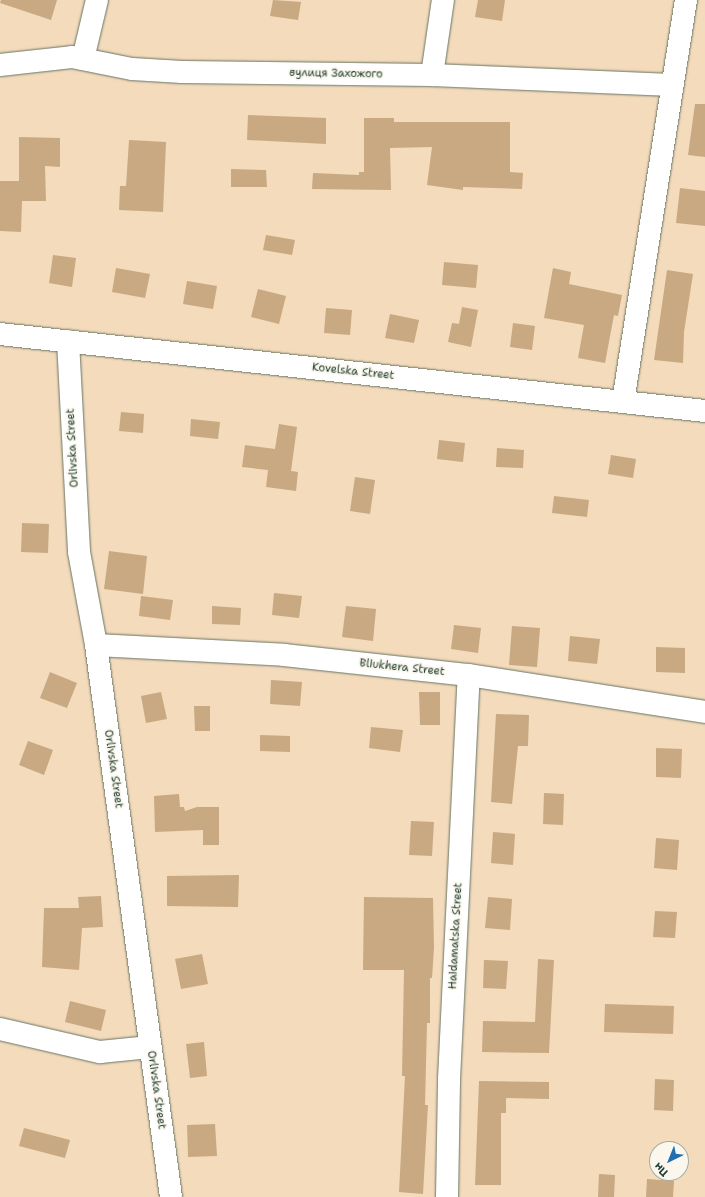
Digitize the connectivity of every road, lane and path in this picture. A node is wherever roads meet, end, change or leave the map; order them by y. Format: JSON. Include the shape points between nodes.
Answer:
{"nodes":[{"id":1,"x":97,"y":0,"type":"edge"},
{"id":2,"x":443,"y":0,"type":"edge"},
{"id":3,"x":686,"y":0,"type":"edge"},
{"id":4,"x":83,"y":59,"type":"junction"},
{"id":5,"x":0,"y":64,"type":"edge"},
{"id":6,"x":432,"y":75,"type":"junction"},
{"id":7,"x":672,"y":85,"type":"junction"},
{"id":8,"x":0,"y":334,"type":"edge"},
{"id":9,"x":68,"y":341,"type":"junction"},
{"id":10,"x":623,"y":402,"type":"junction"},
{"id":11,"x":705,"y":411,"type":"edge"},
{"id":12,"x":96,"y":645,"type":"junction"},
{"id":13,"x":469,"y":676,"type":"junction"},
{"id":14,"x":705,"y":712,"type":"edge"},
{"id":15,"x":0,"y":1029,"type":"edge"},
{"id":16,"x":150,"y":1047,"type":"junction"},
{"id":17,"x":171,"y":1197,"type":"edge"},
{"id":18,"x":447,"y":1197,"type":"edge"}],
"edges":[{"from":1,"to":4,"type":"street"},
{"from":2,"to":6,"type":"street"},
{"from":3,"to":7,"type":"street"},
{"from":4,"to":5,"type":"street","name":"вулиця Захожого","via":[[72,57]]},
{"from":4,"to":6,"type":"street","name":"вулиця Захожого","via":[[132,69],[182,72]]},
{"from":6,"to":7,"type":"street","name":"вулиця Захожого"},
{"from":7,"to":10,"type":"street"},
{"from":8,"to":9,"type":"street","name":"Kovelska Street"},
{"from":9,"to":10,"type":"street","name":"Kovelska Street"},
{"from":9,"to":12,"type":"street","name":"Orlivska Street","via":[[79,552]]},
{"from":10,"to":11,"type":"street","name":"Kovelska Street"},
{"from":12,"to":13,"type":"street","name":"Bliukhera Street","via":[[284,655]]},
{"from":12,"to":16,"type":"street","name":"Orlivska Street"},
{"from":13,"to":14,"type":"street","name":"Bliukhera Street"},
{"from":13,"to":18,"type":"street","name":"Haidamatska Street","via":[[449,1079]]},
{"from":15,"to":16,"type":"street","via":[[100,1052]]},
{"from":16,"to":17,"type":"street","name":"Orlivska Street"}]}
